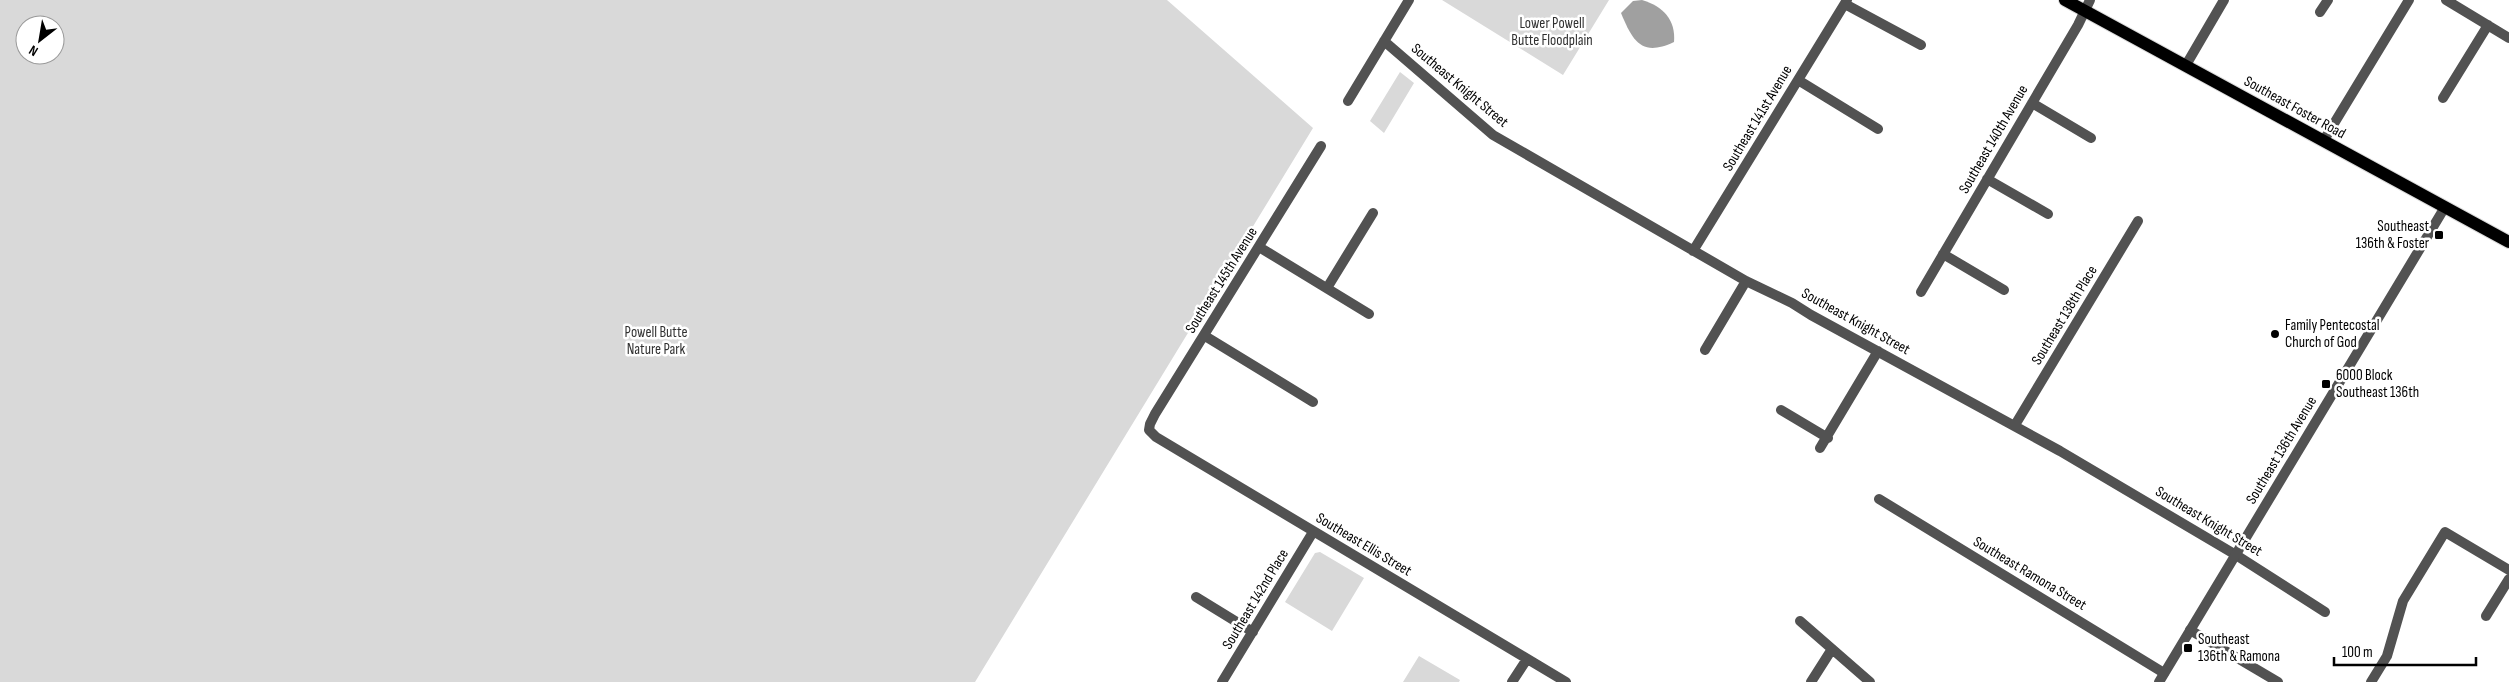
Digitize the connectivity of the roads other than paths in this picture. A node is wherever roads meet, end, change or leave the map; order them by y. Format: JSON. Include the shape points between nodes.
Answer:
{"nodes":[{"id":1,"x":1409,"y":0,"type":"edge"},
{"id":2,"x":2066,"y":0,"type":"edge"},
{"id":3,"x":2224,"y":0,"type":"edge"},
{"id":4,"x":2328,"y":0,"type":"edge"},
{"id":5,"x":2409,"y":0,"type":"edge"},
{"id":6,"x":2446,"y":0,"type":"edge"},
{"id":7,"x":1846,"y":2,"type":"edge"},
{"id":8,"x":2087,"y":5,"type":"edge"},
{"id":9,"x":2320,"y":12,"type":"dead end"},
{"id":10,"x":2488,"y":25,"type":"junction"},
{"id":11,"x":2509,"y":38,"type":"edge"},
{"id":12,"x":1384,"y":41,"type":"junction"},
{"id":13,"x":1920,"y":45,"type":"dead end"},
{"id":14,"x":2186,"y":65,"type":"junction"},
{"id":15,"x":1798,"y":80,"type":"junction"},
{"id":16,"x":2443,"y":98,"type":"dead end"},
{"id":17,"x":1348,"y":101,"type":"dead end"},
{"id":18,"x":2032,"y":104,"type":"junction"},
{"id":19,"x":1878,"y":129,"type":"dead end"},
{"id":20,"x":2091,"y":138,"type":"dead end"},
{"id":21,"x":2324,"y":140,"type":"junction"},
{"id":22,"x":1321,"y":146,"type":"dead end"},
{"id":23,"x":1987,"y":179,"type":"junction"},
{"id":24,"x":2445,"y":207,"type":"junction"},
{"id":25,"x":1373,"y":212,"type":"dead end"},
{"id":26,"x":2048,"y":214,"type":"dead end"},
{"id":27,"x":2138,"y":221,"type":"dead end"},
{"id":28,"x":2509,"y":242,"type":"edge"},
{"id":29,"x":1259,"y":246,"type":"junction"},
{"id":30,"x":1693,"y":251,"type":"junction"},
{"id":31,"x":1943,"y":254,"type":"junction"},
{"id":32,"x":1746,"y":282,"type":"junction"},
{"id":33,"x":1327,"y":288,"type":"junction"},
{"id":34,"x":2004,"y":290,"type":"dead end"},
{"id":35,"x":1920,"y":292,"type":"dead end"},
{"id":36,"x":1369,"y":314,"type":"dead end"},
{"id":37,"x":1205,"y":336,"type":"junction"},
{"id":38,"x":1705,"y":350,"type":"dead end"},
{"id":39,"x":1878,"y":351,"type":"junction"},
{"id":40,"x":1313,"y":402,"type":"dead end"},
{"id":41,"x":1781,"y":410,"type":"dead end"},
{"id":42,"x":2015,"y":425,"type":"junction"},
{"id":43,"x":1149,"y":430,"type":"joint"},
{"id":44,"x":1828,"y":438,"type":"junction"},
{"id":45,"x":1820,"y":448,"type":"dead end"},
{"id":46,"x":1879,"y":499,"type":"dead end"},
{"id":47,"x":1313,"y":532,"type":"junction"},
{"id":48,"x":2236,"y":555,"type":"junction"},
{"id":49,"x":2509,"y":570,"type":"edge"},
{"id":50,"x":2509,"y":579,"type":"edge"},
{"id":51,"x":1196,"y":597,"type":"dead end"},
{"id":52,"x":2325,"y":612,"type":"dead end"},
{"id":53,"x":2486,"y":616,"type":"dead end"},
{"id":54,"x":1800,"y":621,"type":"dead end"},
{"id":55,"x":2190,"y":630,"type":"junction"},
{"id":56,"x":1253,"y":632,"type":"junction"},
{"id":57,"x":1832,"y":649,"type":"junction"},
{"id":58,"x":1527,"y":659,"type":"junction"},
{"id":59,"x":2162,"y":678,"type":"edge"},
{"id":60,"x":1222,"y":682,"type":"edge"},
{"id":61,"x":1512,"y":682,"type":"edge"},
{"id":62,"x":1566,"y":682,"type":"edge"},
{"id":63,"x":1811,"y":682,"type":"edge"},
{"id":64,"x":1870,"y":682,"type":"edge"},
{"id":65,"x":2278,"y":682,"type":"edge"},
{"id":66,"x":2370,"y":682,"type":"edge"}],
"edges":[{"from":1,"to":12,"type":"street"},
{"from":2,"to":8,"type":"main road","name":"Southeast Foster Road"},
{"from":3,"to":14,"type":"street"},
{"from":4,"to":9,"type":"street"},
{"from":5,"to":21,"type":"street"},
{"from":6,"to":10,"type":"street"},
{"from":7,"to":13,"type":"street"},
{"from":7,"to":15,"type":"street","name":"Southeast 141st Avenue"},
{"from":8,"to":14,"type":"main road","name":"Southeast Foster Road"},
{"from":8,"to":18,"type":"street","name":"Southeast 140th Avenue"},
{"from":10,"to":11,"type":"street"},
{"from":10,"to":16,"type":"street"},
{"from":12,"to":17,"type":"street"},
{"from":12,"to":30,"type":"street","name":"Southeast Knight Street","via":[[1493,135]]},
{"from":14,"to":21,"type":"main road","name":"Southeast Foster Road"},
{"from":15,"to":19,"type":"street"},
{"from":15,"to":30,"type":"street","name":"Southeast 141st Avenue"},
{"from":18,"to":20,"type":"street"},
{"from":18,"to":23,"type":"street","name":"Southeast 140th Avenue"},
{"from":21,"to":24,"type":"main road","name":"Southeast Foster Road"},
{"from":22,"to":29,"type":"street","name":"Southeast 145th Avenue"},
{"from":23,"to":26,"type":"street"},
{"from":23,"to":31,"type":"street","name":"Southeast 140th Avenue"},
{"from":24,"to":28,"type":"main road","name":"Southeast Foster Road"},
{"from":24,"to":48,"type":"street","name":"Southeast 136th Avenue"},
{"from":25,"to":33,"type":"street"},
{"from":27,"to":42,"type":"street","name":"Southeast 138th Place"},
{"from":29,"to":33,"type":"street"},
{"from":29,"to":37,"type":"street","name":"Southeast 145th Avenue"},
{"from":30,"to":32,"type":"street","name":"Southeast Knight Street"},
{"from":31,"to":34,"type":"street"},
{"from":31,"to":35,"type":"street","name":"Southeast 140th Avenue"},
{"from":32,"to":38,"type":"street"},
{"from":32,"to":39,"type":"street","name":"Southeast Knight Street","via":[[1792,303]]},
{"from":33,"to":36,"type":"street"},
{"from":37,"to":40,"type":"street"},
{"from":37,"to":43,"type":"street","name":"Southeast 145th Avenue","via":[[1153,418]]},
{"from":39,"to":42,"type":"street","name":"Southeast Knight Street"},
{"from":39,"to":44,"type":"street"},
{"from":41,"to":44,"type":"street"},
{"from":42,"to":48,"type":"street","name":"Southeast Knight Street"},
{"from":43,"to":47,"type":"street","name":"Southeast Ellis Street"},
{"from":44,"to":45,"type":"street"},
{"from":46,"to":59,"type":"street","name":"Southeast Ramona Street"},
{"from":47,"to":56,"type":"street","name":"Southeast 142nd Place"},
{"from":47,"to":58,"type":"street","name":"Southeast Ellis Street"},
{"from":48,"to":52,"type":"street","name":"Southeast Knight Street"},
{"from":48,"to":55,"type":"street","name":"Southeast 136th Avenue"},
{"from":49,"to":66,"type":"street","via":[[2445,532],[2403,601],[2394,639]]},
{"from":50,"to":53,"type":"street"},
{"from":51,"to":56,"type":"street"},
{"from":54,"to":57,"type":"street"},
{"from":55,"to":59,"type":"street","name":"Southeast 136th Avenue"},
{"from":55,"to":65,"type":"street"},
{"from":56,"to":60,"type":"street","name":"Southeast 142nd Place"},
{"from":57,"to":63,"type":"street"},
{"from":57,"to":64,"type":"street"},
{"from":58,"to":61,"type":"street"},
{"from":58,"to":62,"type":"street","name":"Southeast Ellis Street"}]}
